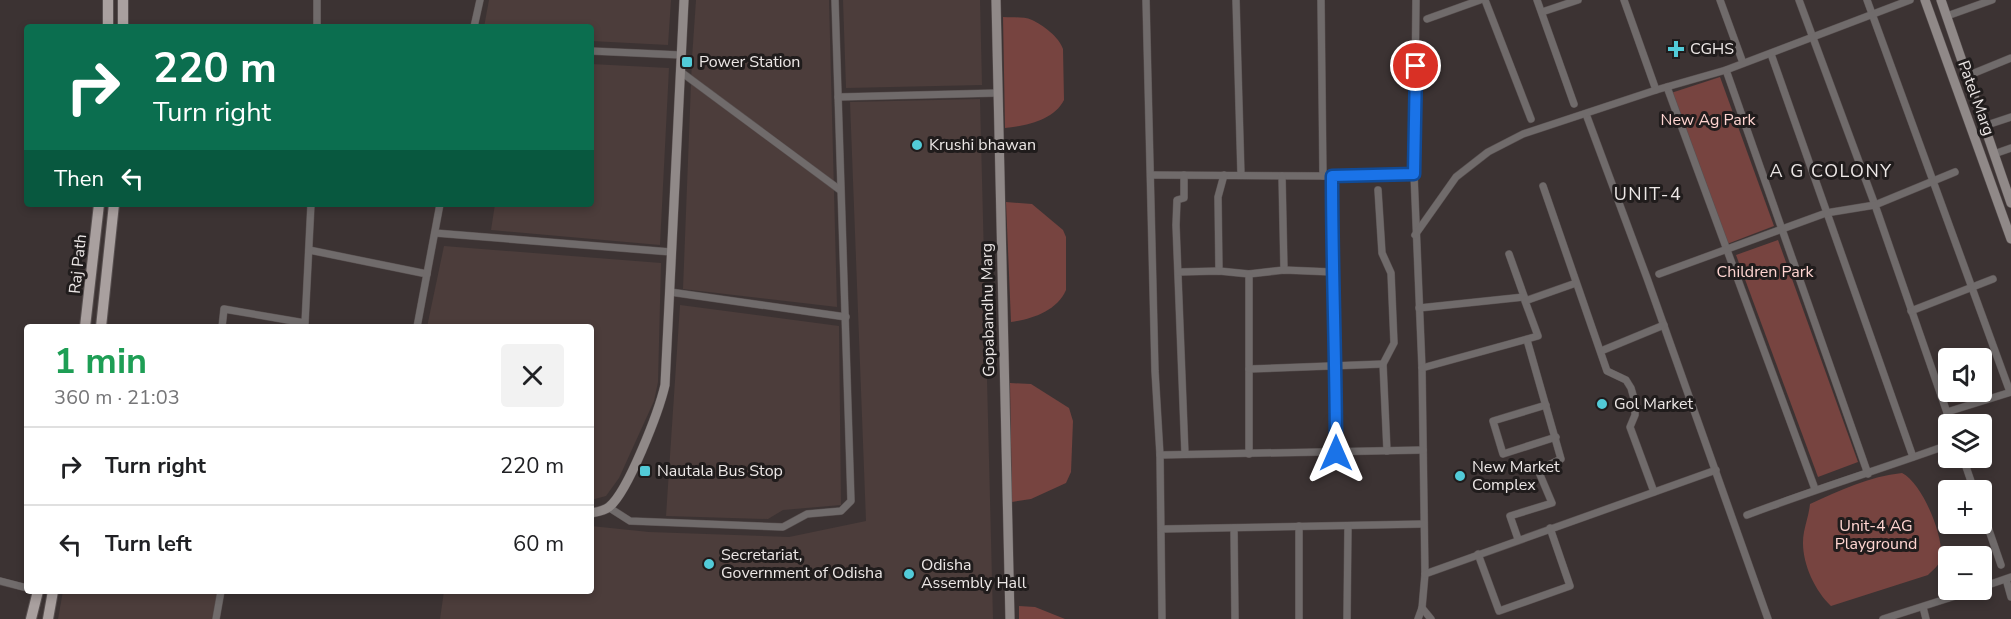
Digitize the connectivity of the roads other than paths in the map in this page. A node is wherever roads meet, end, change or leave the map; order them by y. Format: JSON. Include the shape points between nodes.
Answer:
{"nodes":[{"id":1,"x":108,"y":0,"type":"edge"},
{"id":2,"x":123,"y":0,"type":"edge"},
{"id":3,"x":317,"y":0,"type":"edge"},
{"id":4,"x":480,"y":0,"type":"edge"},
{"id":5,"x":684,"y":0,"type":"edge"},
{"id":6,"x":835,"y":0,"type":"edge"},
{"id":7,"x":996,"y":0,"type":"edge"},
{"id":8,"x":1146,"y":0,"type":"edge"},
{"id":9,"x":1236,"y":0,"type":"edge"},
{"id":10,"x":1320,"y":0,"type":"edge"},
{"id":11,"x":1416,"y":0,"type":"edge"},
{"id":12,"x":1482,"y":0,"type":"edge"},
{"id":13,"x":1538,"y":0,"type":"edge"},
{"id":14,"x":1578,"y":0,"type":"edge"},
{"id":15,"x":1624,"y":0,"type":"edge"},
{"id":16,"x":1720,"y":0,"type":"edge"},
{"id":17,"x":1799,"y":0,"type":"edge"},
{"id":18,"x":1867,"y":0,"type":"edge"},
{"id":19,"x":1910,"y":0,"type":"edge"},
{"id":20,"x":1925,"y":0,"type":"edge"},
{"id":21,"x":1941,"y":0,"type":"edge"},
{"id":22,"x":1992,"y":0,"type":"edge"},
{"id":23,"x":1542,"y":12,"type":"junction"},
{"id":24,"x":1871,"y":14,"type":"junction"},
{"id":25,"x":1947,"y":16,"type":"junction"},
{"id":26,"x":1427,"y":19,"type":"dead end"},
{"id":27,"x":108,"y":24,"type":"edge"},
{"id":28,"x":123,"y":24,"type":"edge"},
{"id":29,"x":317,"y":24,"type":"edge"},
{"id":30,"x":475,"y":24,"type":"edge"},
{"id":31,"x":1812,"y":39,"type":"junction"},
{"id":32,"x":594,"y":51,"type":"edge"},
{"id":33,"x":1771,"y":54,"type":"junction"},
{"id":34,"x":681,"y":55,"type":"junction"},
{"id":35,"x":2011,"y":58,"type":"edge"},
{"id":36,"x":1743,"y":63,"type":"junction"},
{"id":37,"x":1725,"y":70,"type":"junction"},
{"id":38,"x":681,"y":72,"type":"junction"},
{"id":39,"x":1967,"y":76,"type":"junction"},
{"id":40,"x":1667,"y":87,"type":"junction"},
{"id":41,"x":1656,"y":90,"type":"junction"},
{"id":42,"x":998,"y":93,"type":"junction"},
{"id":43,"x":838,"y":97,"type":"junction"},
{"id":44,"x":1574,"y":104,"type":"dead end"},
{"id":45,"x":1586,"y":114,"type":"junction"},
{"id":46,"x":2011,"y":117,"type":"edge"},
{"id":47,"x":1531,"y":119,"type":"dead end"},
{"id":48,"x":1984,"y":126,"type":"junction"},
{"id":49,"x":2011,"y":148,"type":"edge"},
{"id":50,"x":1994,"y":154,"type":"junction"},
{"id":51,"x":1954,"y":172,"type":"dead end"},
{"id":52,"x":1414,"y":174,"type":"junction"},
{"id":53,"x":1151,"y":175,"type":"junction"},
{"id":54,"x":1184,"y":175,"type":"junction"},
{"id":55,"x":1224,"y":175,"type":"junction"},
{"id":56,"x":1241,"y":175,"type":"junction"},
{"id":57,"x":1282,"y":176,"type":"junction"},
{"id":58,"x":1323,"y":176,"type":"junction"},
{"id":59,"x":1332,"y":176,"type":"junction"},
{"id":60,"x":1933,"y":181,"type":"junction"},
{"id":61,"x":1543,"y":186,"type":"dead end"},
{"id":62,"x":840,"y":190,"type":"junction"},
{"id":63,"x":1378,"y":190,"type":"dead end"},
{"id":64,"x":2011,"y":202,"type":"edge"},
{"id":65,"x":1875,"y":205,"type":"junction"},
{"id":66,"x":99,"y":207,"type":"edge"},
{"id":67,"x":114,"y":207,"type":"edge"},
{"id":68,"x":310,"y":207,"type":"edge"},
{"id":69,"x":439,"y":207,"type":"edge"},
{"id":70,"x":1826,"y":213,"type":"junction"},
{"id":71,"x":1782,"y":229,"type":"junction"},
{"id":72,"x":435,"y":233,"type":"junction"},
{"id":73,"x":1415,"y":235,"type":"junction"},
{"id":74,"x":2011,"y":240,"type":"edge"},
{"id":75,"x":1727,"y":249,"type":"junction"},
{"id":76,"x":309,"y":250,"type":"junction"},
{"id":77,"x":671,"y":252,"type":"junction"},
{"id":78,"x":1509,"y":254,"type":"dead end"},
{"id":79,"x":1284,"y":270,"type":"junction"},
{"id":80,"x":1220,"y":271,"type":"junction"},
{"id":81,"x":1179,"y":272,"type":"junction"},
{"id":82,"x":1332,"y":272,"type":"junction"},
{"id":83,"x":427,"y":274,"type":"junction"},
{"id":84,"x":1249,"y":274,"type":"junction"},
{"id":85,"x":1659,"y":274,"type":"dead end"},
{"id":86,"x":1993,"y":279,"type":"dead end"},
{"id":87,"x":1576,"y":283,"type":"junction"},
{"id":88,"x":1973,"y":287,"type":"junction"},
{"id":89,"x":670,"y":292,"type":"junction"},
{"id":90,"x":1525,"y":299,"type":"junction"},
{"id":91,"x":1419,"y":308,"type":"junction"},
{"id":92,"x":1911,"y":311,"type":"junction"},
{"id":93,"x":846,"y":317,"type":"junction"},
{"id":94,"x":85,"y":324,"type":"edge"},
{"id":95,"x":101,"y":324,"type":"edge"},
{"id":96,"x":222,"y":324,"type":"edge"},
{"id":97,"x":418,"y":324,"type":"edge"},
{"id":98,"x":1664,"y":325,"type":"junction"},
{"id":99,"x":1527,"y":340,"type":"junction"},
{"id":100,"x":1601,"y":351,"type":"junction"},
{"id":101,"x":1383,"y":364,"type":"junction"},
{"id":102,"x":1336,"y":367,"type":"junction"},
{"id":103,"x":1422,"y":368,"type":"junction"},
{"id":104,"x":1249,"y":369,"type":"junction"},
{"id":105,"x":2010,"y":392,"type":"edge"},
{"id":106,"x":1546,"y":405,"type":"junction"},
{"id":107,"x":1947,"y":412,"type":"joint"},
{"id":108,"x":1556,"y":437,"type":"junction"},
{"id":109,"x":1938,"y":448,"type":"edge"},
{"id":110,"x":1424,"y":450,"type":"junction"},
{"id":111,"x":1387,"y":452,"type":"junction"},
{"id":112,"x":1336,"y":453,"type":"junction"},
{"id":113,"x":1185,"y":454,"type":"junction"},
{"id":114,"x":1249,"y":454,"type":"junction"},
{"id":115,"x":1160,"y":455,"type":"junction"},
{"id":116,"x":1913,"y":457,"type":"junction"},
{"id":117,"x":1716,"y":470,"type":"junction"},
{"id":118,"x":1868,"y":474,"type":"junction"},
{"id":119,"x":1815,"y":489,"type":"junction"},
{"id":120,"x":1654,"y":492,"type":"junction"},
{"id":121,"x":608,"y":507,"type":"junction"},
{"id":122,"x":594,"y":512,"type":"edge"},
{"id":123,"x":1746,"y":515,"type":"dead end"},
{"id":124,"x":1423,"y":524,"type":"junction"},
{"id":125,"x":1299,"y":526,"type":"junction"},
{"id":126,"x":1348,"y":526,"type":"junction"},
{"id":127,"x":1234,"y":528,"type":"junction"},
{"id":128,"x":1550,"y":528,"type":"junction"},
{"id":129,"x":1162,"y":529,"type":"junction"},
{"id":130,"x":1990,"y":534,"type":"edge"},
{"id":131,"x":1518,"y":539,"type":"junction"},
{"id":132,"x":1478,"y":554,"type":"junction"},
{"id":133,"x":2001,"y":565,"type":"dead end"},
{"id":134,"x":1425,"y":574,"type":"junction"},
{"id":135,"x":2009,"y":578,"type":"edge"},
{"id":136,"x":0,"y":581,"type":"edge"},
{"id":137,"x":1992,"y":584,"type":"edge"},
{"id":138,"x":24,"y":587,"type":"edge"},
{"id":139,"x":37,"y":594,"type":"edge"},
{"id":140,"x":53,"y":594,"type":"edge"},
{"id":141,"x":220,"y":594,"type":"edge"},
{"id":142,"x":2011,"y":597,"type":"edge"},
{"id":143,"x":1944,"y":600,"type":"edge"},
{"id":144,"x":1923,"y":607,"type":"junction"},
{"id":145,"x":1422,"y":608,"type":"junction"},
{"id":146,"x":31,"y":619,"type":"edge"},
{"id":147,"x":48,"y":619,"type":"edge"},
{"id":148,"x":216,"y":619,"type":"edge"},
{"id":149,"x":1010,"y":619,"type":"edge"},
{"id":150,"x":1162,"y":619,"type":"edge"},
{"id":151,"x":1235,"y":619,"type":"edge"},
{"id":152,"x":1299,"y":619,"type":"edge"},
{"id":153,"x":1347,"y":619,"type":"edge"},
{"id":154,"x":1418,"y":619,"type":"edge"},
{"id":155,"x":1431,"y":619,"type":"edge"},
{"id":156,"x":1768,"y":619,"type":"edge"},
{"id":157,"x":1883,"y":619,"type":"edge"},
{"id":158,"x":1926,"y":619,"type":"edge"}],
"edges":[{"from":1,"to":27,"type":"main road"},
{"from":2,"to":28,"type":"main road"},
{"from":3,"to":29,"type":"street"},
{"from":4,"to":30,"type":"street"},
{"from":5,"to":34,"type":"street"},
{"from":6,"to":43,"type":"street"},
{"from":7,"to":42,"type":"street","name":"Gopabandhu Marg"},
{"from":8,"to":53,"type":"street"},
{"from":9,"to":56,"type":"street"},
{"from":10,"to":58,"type":"street"},
{"from":11,"to":52,"type":"street"},
{"from":12,"to":26,"type":"street"},
{"from":12,"to":47,"type":"street"},
{"from":13,"to":23,"type":"street"},
{"from":14,"to":23,"type":"street"},
{"from":15,"to":41,"type":"street"},
{"from":16,"to":36,"type":"street"},
{"from":17,"to":31,"type":"street"},
{"from":18,"to":24,"type":"street"},
{"from":19,"to":24,"type":"street"},
{"from":20,"to":74,"type":"street","name":"Patel Marg"},
{"from":21,"to":25,"type":"street","name":"Patel Marg"},
{"from":22,"to":25,"type":"street"},
{"from":23,"to":44,"type":"street"},
{"from":24,"to":31,"type":"street"},
{"from":24,"to":60,"type":"street"},
{"from":25,"to":39,"type":"street","name":"Patel Marg"},
{"from":31,"to":33,"type":"street"},
{"from":31,"to":65,"type":"street"},
{"from":32,"to":34,"type":"street"},
{"from":33,"to":36,"type":"street"},
{"from":33,"to":70,"type":"street"},
{"from":34,"to":38,"type":"street"},
{"from":35,"to":39,"type":"street"},
{"from":36,"to":37,"type":"street"},
{"from":37,"to":40,"type":"street"},
{"from":37,"to":71,"type":"street"},
{"from":38,"to":62,"type":"street"},
{"from":38,"to":77,"type":"street"},
{"from":39,"to":48,"type":"street","name":"Patel Marg"},
{"from":40,"to":41,"type":"street"},
{"from":40,"to":75,"type":"street"},
{"from":41,"to":45,"type":"street"},
{"from":42,"to":43,"type":"street"},
{"from":42,"to":149,"type":"street","name":"Gopabandhu Marg"},
{"from":43,"to":62,"type":"street"},
{"from":45,"to":73,"type":"street","via":[[1523,134],[1488,152],[1456,177]]},
{"from":45,"to":98,"type":"street"},
{"from":46,"to":48,"type":"street"},
{"from":48,"to":50,"type":"street","name":"Patel Marg"},
{"from":49,"to":50,"type":"street"},
{"from":50,"to":64,"type":"street","name":"Patel Marg"},
{"from":51,"to":60,"type":"street"},
{"from":52,"to":59,"type":"street"},
{"from":52,"to":73,"type":"street"},
{"from":53,"to":54,"type":"street"},
{"from":53,"to":115,"type":"street"},
{"from":54,"to":55,"type":"street"},
{"from":54,"to":81,"type":"street","via":[[1184,198],[1177,200]]},
{"from":55,"to":56,"type":"street"},
{"from":55,"to":80,"type":"street","via":[[1218,197]]},
{"from":56,"to":57,"type":"street"},
{"from":57,"to":58,"type":"street"},
{"from":57,"to":79,"type":"street"},
{"from":58,"to":59,"type":"street"},
{"from":59,"to":82,"type":"street"},
{"from":60,"to":65,"type":"street"},
{"from":60,"to":88,"type":"street"},
{"from":61,"to":87,"type":"street"},
{"from":62,"to":93,"type":"street"},
{"from":63,"to":101,"type":"street","via":[[1382,253],[1391,273],[1394,343]]},
{"from":65,"to":70,"type":"street"},
{"from":65,"to":92,"type":"street"},
{"from":66,"to":94,"type":"main road","name":"Raj Path"},
{"from":67,"to":95,"type":"main road","name":"Raj Path"},
{"from":68,"to":76,"type":"street"},
{"from":69,"to":72,"type":"street"},
{"from":70,"to":71,"type":"street"},
{"from":70,"to":116,"type":"street"},
{"from":71,"to":75,"type":"street"},
{"from":71,"to":118,"type":"street"},
{"from":72,"to":77,"type":"street"},
{"from":72,"to":83,"type":"street"},
{"from":73,"to":91,"type":"street"},
{"from":75,"to":85,"type":"street"},
{"from":75,"to":119,"type":"street"},
{"from":76,"to":83,"type":"street"},
{"from":76,"to":96,"type":"street","via":[[305,323],[225,309]]},
{"from":77,"to":89,"type":"street"},
{"from":78,"to":90,"type":"street"},
{"from":79,"to":82,"type":"street"},
{"from":79,"to":84,"type":"street"},
{"from":80,"to":81,"type":"street"},
{"from":80,"to":84,"type":"street"},
{"from":81,"to":113,"type":"street"},
{"from":82,"to":102,"type":"street"},
{"from":83,"to":97,"type":"street"},
{"from":84,"to":104,"type":"street"},
{"from":86,"to":88,"type":"street"},
{"from":87,"to":90,"type":"street"},
{"from":87,"to":100,"type":"street"},
{"from":88,"to":92,"type":"street"},
{"from":88,"to":105,"type":"street"},
{"from":89,"to":93,"type":"street"},
{"from":89,"to":121,"type":"street","via":[[661,404],[634,466]]},
{"from":90,"to":91,"type":"street"},
{"from":90,"to":99,"type":"street","via":[[1538,336]]},
{"from":91,"to":103,"type":"street"},
{"from":92,"to":107,"type":"street"},
{"from":93,"to":121,"type":"street","via":[[851,501],[841,511],[807,514],[783,527],[630,521]]},
{"from":98,"to":100,"type":"street"},
{"from":98,"to":117,"type":"street"},
{"from":99,"to":103,"type":"street"},
{"from":99,"to":106,"type":"street"},
{"from":100,"to":120,"type":"street","via":[[1607,371],[1626,380],[1631,388],[1635,408],[1630,427]]},
{"from":101,"to":102,"type":"street"},
{"from":101,"to":111,"type":"street"},
{"from":102,"to":104,"type":"street"},
{"from":102,"to":112,"type":"street"},
{"from":103,"to":110,"type":"street"},
{"from":104,"to":114,"type":"street"},
{"from":105,"to":107,"type":"street"},
{"from":106,"to":108,"type":"street"},
{"from":106,"to":108,"type":"street","via":[[1493,421],[1503,454]]},
{"from":108,"to":131,"type":"street","via":[[1561,459],[1538,470],[1552,502],[1510,516]]},
{"from":109,"to":116,"type":"street"},
{"from":110,"to":111,"type":"street"},
{"from":110,"to":124,"type":"street"},
{"from":111,"to":112,"type":"street"},
{"from":112,"to":114,"type":"street"},
{"from":113,"to":114,"type":"street"},
{"from":113,"to":115,"type":"street"},
{"from":115,"to":129,"type":"street"},
{"from":116,"to":118,"type":"street"},
{"from":117,"to":120,"type":"street"},
{"from":117,"to":156,"type":"street"},
{"from":118,"to":119,"type":"street"},
{"from":119,"to":123,"type":"street"},
{"from":120,"to":128,"type":"street"},
{"from":121,"to":122,"type":"street"},
{"from":124,"to":126,"type":"street"},
{"from":124,"to":134,"type":"street"},
{"from":125,"to":126,"type":"street"},
{"from":125,"to":127,"type":"street"},
{"from":125,"to":152,"type":"street"},
{"from":126,"to":153,"type":"street"},
{"from":127,"to":129,"type":"street"},
{"from":127,"to":151,"type":"street"},
{"from":128,"to":131,"type":"street"},
{"from":128,"to":132,"type":"street","via":[[1570,586],[1499,611]]},
{"from":129,"to":150,"type":"street"},
{"from":130,"to":133,"type":"street"},
{"from":131,"to":132,"type":"street"},
{"from":132,"to":134,"type":"street"},
{"from":134,"to":145,"type":"street"},
{"from":135,"to":137,"type":"street"},
{"from":135,"to":142,"type":"street"},
{"from":136,"to":138,"type":"street"},
{"from":139,"to":146,"type":"main road"},
{"from":140,"to":147,"type":"main road"},
{"from":141,"to":148,"type":"street"},
{"from":143,"to":144,"type":"street"},
{"from":144,"to":157,"type":"street"},
{"from":144,"to":158,"type":"street"},
{"from":145,"to":154,"type":"street"},
{"from":145,"to":155,"type":"street"}]}
